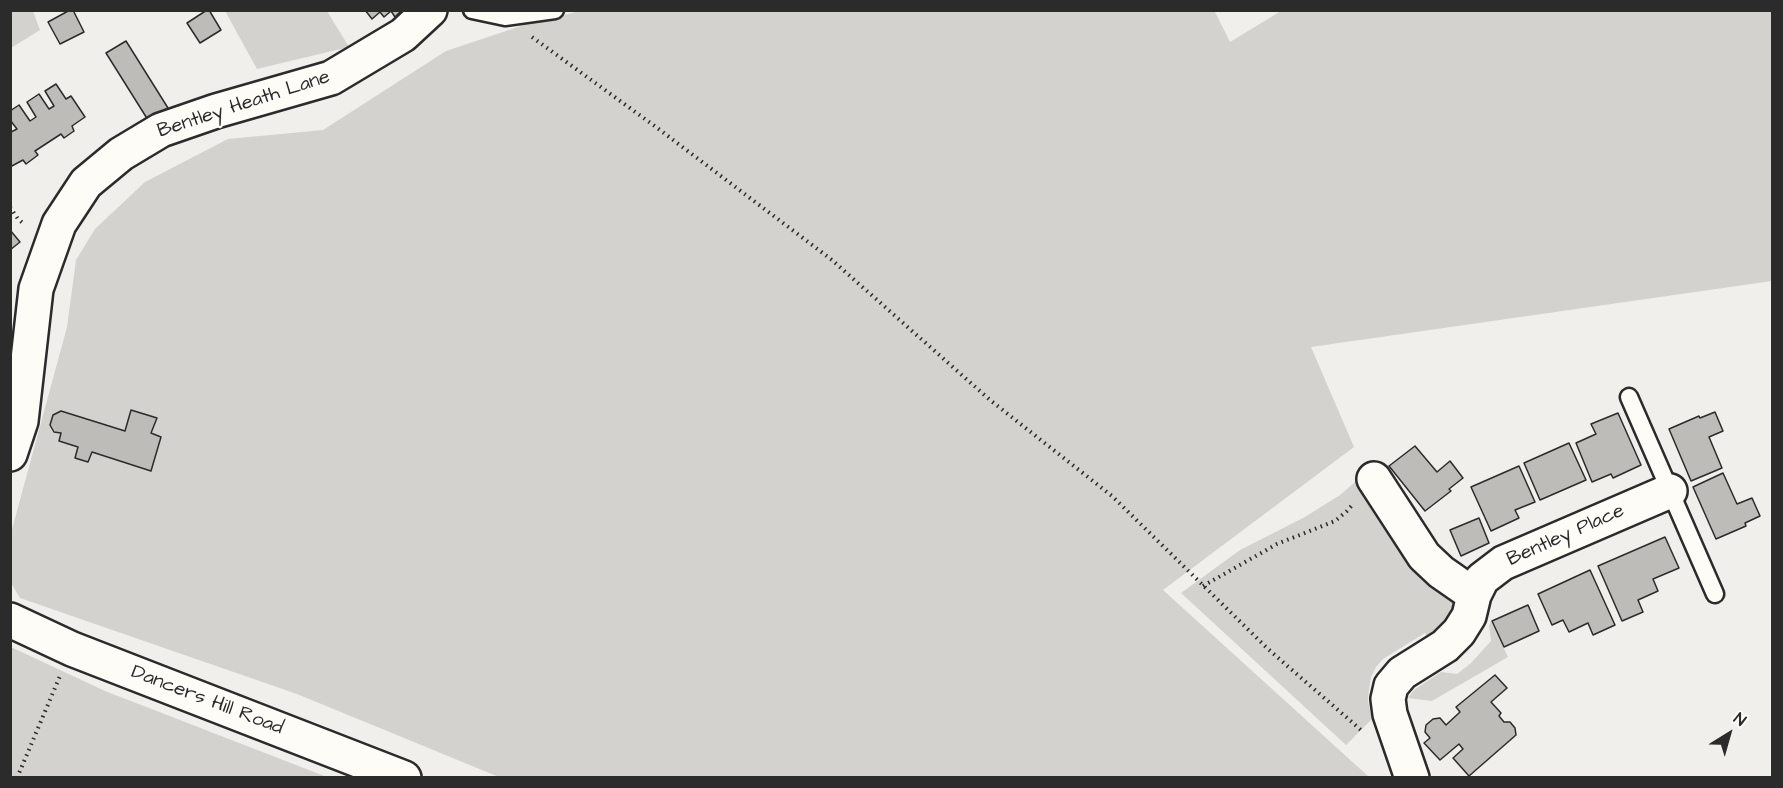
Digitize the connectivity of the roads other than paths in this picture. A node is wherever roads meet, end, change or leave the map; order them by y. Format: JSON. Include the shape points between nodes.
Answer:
{"nodes":[{"id":1,"x":430,"y":10,"type":"edge"},
{"id":2,"x":472,"y":10,"type":"edge"},
{"id":3,"x":555,"y":10,"type":"edge"},
{"id":4,"x":1629,"y":397,"type":"dead end"},
{"id":5,"x":10,"y":454,"type":"edge"},
{"id":6,"x":1374,"y":479,"type":"road end"},
{"id":7,"x":1670,"y":491,"type":"junction"},
{"id":8,"x":1715,"y":594,"type":"dead end"},
{"id":9,"x":1474,"y":595,"type":"junction"},
{"id":10,"x":10,"y":620,"type":"edge"},
{"id":11,"x":404,"y":777,"type":"edge"},
{"id":12,"x":1412,"y":777,"type":"edge"}],
"edges":[{"from":1,"to":5,"type":"street","name":"Bentley Heath Lane","via":[[403,35],[331,78],[161,130],[121,154],[86,183],[59,224],[36,289],[21,421]]},
{"from":2,"to":3,"type":"lane","via":[[505,17]]},
{"from":4,"to":7,"type":"lane"},
{"from":6,"to":9,"type":"street","via":[[1424,556]]},
{"from":7,"to":8,"type":"lane"},
{"from":7,"to":9,"type":"street","name":"Bentley Place","via":[[1503,563],[1482,579]]},
{"from":9,"to":12,"type":"street","name":"Bentley Place","via":[[1469,616],[1459,632],[1445,646],[1402,673],[1391,686],[1389,714]]},
{"from":10,"to":11,"type":"street","name":"Dancers Hill Road","via":[[72,649]]}]}
